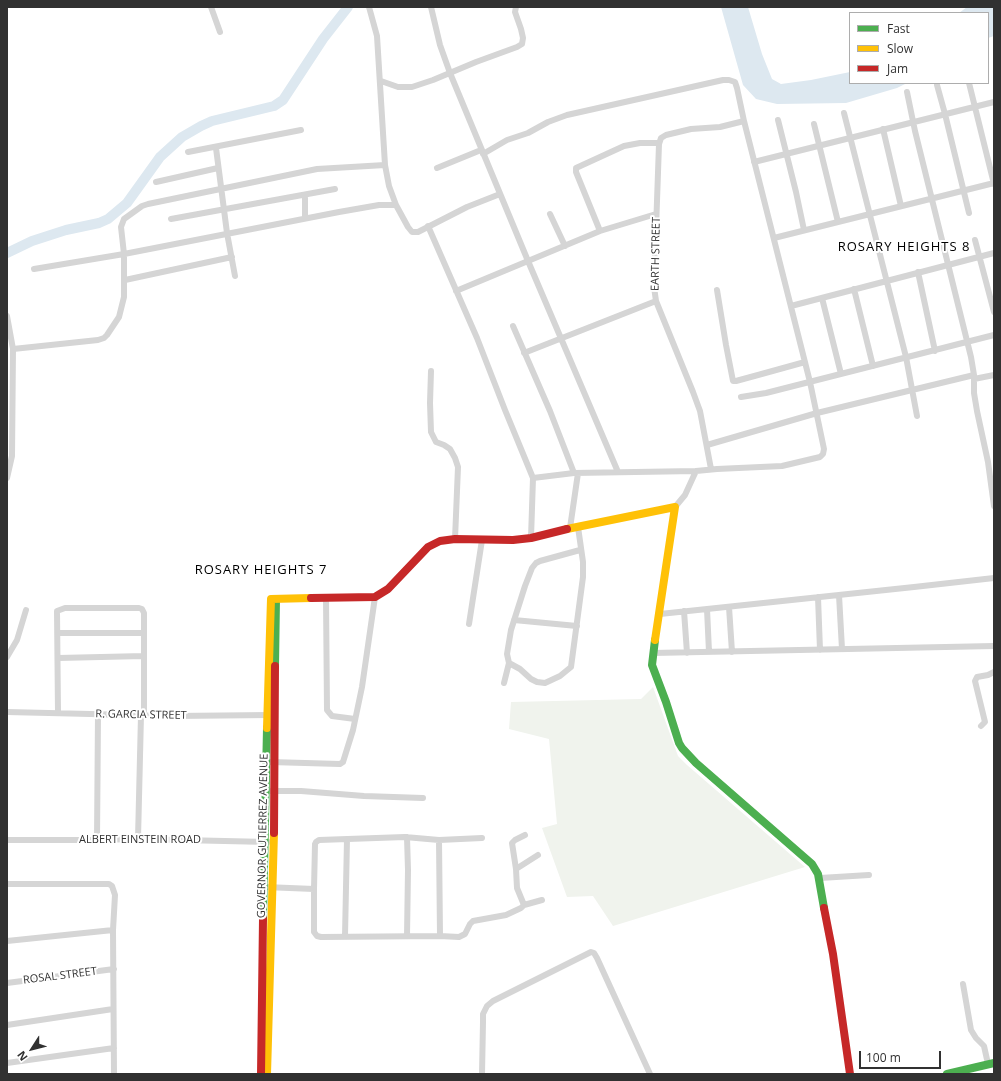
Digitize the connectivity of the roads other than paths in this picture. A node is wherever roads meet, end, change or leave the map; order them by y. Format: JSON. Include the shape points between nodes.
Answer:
{"nodes":[{"id":1,"x":211,"y":7,"type":"edge"},
{"id":2,"x":369,"y":7,"type":"edge"},
{"id":3,"x":431,"y":7,"type":"edge"},
{"id":4,"x":516,"y":7,"type":"edge"},
{"id":5,"x":220,"y":32,"type":"dead end"},
{"id":6,"x":450,"y":73,"type":"junction"},
{"id":7,"x":381,"y":81,"type":"junction"},
{"id":8,"x":937,"y":84,"type":"dead end"},
{"id":9,"x":969,"y":84,"type":"edge"},
{"id":10,"x":907,"y":92,"type":"dead end"},
{"id":11,"x":994,"y":102,"type":"edge"},
{"id":12,"x":975,"y":106,"type":"junction"},
{"id":13,"x":844,"y":113,"type":"dead end"},
{"id":14,"x":946,"y":114,"type":"junction"},
{"id":15,"x":778,"y":120,"type":"dead end"},
{"id":16,"x":744,"y":122,"type":"junction"},
{"id":17,"x":913,"y":122,"type":"junction"},
{"id":18,"x":814,"y":124,"type":"dead end"},
{"id":19,"x":882,"y":129,"type":"junction"},
{"id":20,"x":301,"y":130,"type":"dead end"},
{"id":21,"x":850,"y":137,"type":"junction"},
{"id":22,"x":659,"y":143,"type":"junction"},
{"id":23,"x":819,"y":145,"type":"junction"},
{"id":24,"x":216,"y":148,"type":"junction"},
{"id":25,"x":188,"y":152,"type":"dead end"},
{"id":26,"x":482,"y":152,"type":"junction"},
{"id":27,"x":786,"y":153,"type":"junction"},
{"id":28,"x":754,"y":162,"type":"junction"},
{"id":29,"x":385,"y":165,"type":"junction"},
{"id":30,"x":218,"y":168,"type":"junction"},
{"id":31,"x":437,"y":168,"type":"dead end"},
{"id":32,"x":156,"y":182,"type":"dead end"},
{"id":33,"x":994,"y":183,"type":"edge"},
{"id":34,"x":221,"y":189,"type":"junction"},
{"id":35,"x":335,"y":189,"type":"dead end"},
{"id":36,"x":963,"y":190,"type":"junction"},
{"id":37,"x":500,"y":194,"type":"junction"},
{"id":38,"x":305,"y":195,"type":"junction"},
{"id":39,"x":932,"y":198,"type":"junction"},
{"id":40,"x":396,"y":205,"type":"junction"},
{"id":41,"x":901,"y":206,"type":"junction"},
{"id":42,"x":224,"y":210,"type":"junction"},
{"id":43,"x":969,"y":213,"type":"dead end"},
{"id":44,"x":550,"y":214,"type":"dead end"},
{"id":45,"x":656,"y":214,"type":"junction"},
{"id":46,"x":870,"y":215,"type":"junction"},
{"id":47,"x":305,"y":218,"type":"junction"},
{"id":48,"x":171,"y":219,"type":"dead end"},
{"id":49,"x":838,"y":222,"type":"junction"},
{"id":50,"x":428,"y":226,"type":"junction"},
{"id":51,"x":804,"y":230,"type":"junction"},
{"id":52,"x":600,"y":231,"type":"junction"},
{"id":53,"x":227,"y":233,"type":"junction"},
{"id":54,"x":774,"y":238,"type":"junction"},
{"id":55,"x":975,"y":240,"type":"dead end"},
{"id":56,"x":565,"y":246,"type":"junction"},
{"id":57,"x":994,"y":253,"type":"edge"},
{"id":58,"x":124,"y":254,"type":"junction"},
{"id":59,"x":232,"y":257,"type":"junction"},
{"id":60,"x":979,"y":257,"type":"junction"},
{"id":61,"x":528,"y":261,"type":"junction"},
{"id":62,"x":949,"y":264,"type":"junction"},
{"id":63,"x":34,"y":269,"type":"dead end"},
{"id":64,"x":918,"y":272,"type":"junction"},
{"id":65,"x":235,"y":276,"type":"dead end"},
{"id":66,"x":125,"y":280,"type":"junction"},
{"id":67,"x":887,"y":280,"type":"junction"},
{"id":68,"x":854,"y":289,"type":"junction"},
{"id":69,"x":717,"y":290,"type":"dead end"},
{"id":70,"x":456,"y":291,"type":"junction"},
{"id":71,"x":822,"y":298,"type":"junction"},
{"id":72,"x":656,"y":301,"type":"junction"},
{"id":73,"x":791,"y":306,"type":"junction"},
{"id":74,"x":994,"y":312,"type":"edge"},
{"id":75,"x":7,"y":316,"type":"edge"},
{"id":76,"x":513,"y":326,"type":"dead end"},
{"id":77,"x":994,"y":335,"type":"edge"},
{"id":78,"x":561,"y":338,"type":"junction"},
{"id":79,"x":9,"y":341,"type":"edge"},
{"id":80,"x":968,"y":342,"type":"junction"},
{"id":81,"x":13,"y":349,"type":"junction"},
{"id":82,"x":935,"y":351,"type":"junction"},
{"id":83,"x":524,"y":353,"type":"junction"},
{"id":84,"x":906,"y":357,"type":"junction"},
{"id":85,"x":805,"y":362,"type":"junction"},
{"id":86,"x":873,"y":366,"type":"junction"},
{"id":87,"x":431,"y":371,"type":"dead end"},
{"id":88,"x":841,"y":374,"type":"junction"},
{"id":89,"x":994,"y":375,"type":"edge"},
{"id":90,"x":974,"y":377,"type":"junction"},
{"id":91,"x":810,"y":382,"type":"junction"},
{"id":92,"x":913,"y":390,"type":"junction"},
{"id":93,"x":741,"y":398,"type":"dead end"},
{"id":94,"x":818,"y":413,"type":"junction"},
{"id":95,"x":917,"y":416,"type":"dead end"},
{"id":96,"x":707,"y":445,"type":"junction"},
{"id":97,"x":991,"y":461,"type":"edge"},
{"id":98,"x":711,"y":469,"type":"junction"},
{"id":99,"x":696,"y":471,"type":"junction"},
{"id":100,"x":618,"y":472,"type":"junction"},
{"id":101,"x":576,"y":473,"type":"junction"},
{"id":102,"x":7,"y":478,"type":"edge"},
{"id":103,"x":533,"y":478,"type":"junction"},
{"id":104,"x":994,"y":506,"type":"edge"},
{"id":105,"x":675,"y":508,"type":"junction"},
{"id":106,"x":574,"y":528,"type":"junction"},
{"id":107,"x":531,"y":538,"type":"junction"},
{"id":108,"x":455,"y":539,"type":"junction"},
{"id":109,"x":482,"y":540,"type":"junction"},
{"id":110,"x":580,"y":550,"type":"junction"},
{"id":111,"x":994,"y":578,"type":"edge"},
{"id":112,"x":839,"y":595,"type":"junction"},
{"id":113,"x":375,"y":597,"type":"junction"},
{"id":114,"x":818,"y":597,"type":"junction"},
{"id":115,"x":326,"y":598,"type":"junction"},
{"id":116,"x":729,"y":607,"type":"junction"},
{"id":117,"x":707,"y":609,"type":"junction"},
{"id":118,"x":26,"y":610,"type":"dead end"},
{"id":119,"x":684,"y":611,"type":"junction"},
{"id":120,"x":660,"y":614,"type":"junction"},
{"id":121,"x":514,"y":620,"type":"junction"},
{"id":122,"x":469,"y":624,"type":"dead end"},
{"id":123,"x":577,"y":626,"type":"junction"},
{"id":124,"x":58,"y":633,"type":"junction"},
{"id":125,"x":144,"y":633,"type":"junction"},
{"id":126,"x":994,"y":646,"type":"edge"},
{"id":127,"x":842,"y":649,"type":"junction"},
{"id":128,"x":820,"y":650,"type":"junction"},
{"id":129,"x":709,"y":652,"type":"junction"},
{"id":130,"x":732,"y":652,"type":"junction"},
{"id":131,"x":653,"y":653,"type":"junction"},
{"id":132,"x":687,"y":653,"type":"junction"},
{"id":133,"x":144,"y":656,"type":"junction"},
{"id":134,"x":7,"y":657,"type":"edge"},
{"id":135,"x":58,"y":658,"type":"junction"},
{"id":136,"x":509,"y":663,"type":"junction"},
{"id":137,"x":994,"y":672,"type":"edge"},
{"id":138,"x":504,"y":683,"type":"dead end"},
{"id":139,"x":7,"y":712,"type":"edge"},
{"id":140,"x":58,"y":713,"type":"junction"},
{"id":141,"x":98,"y":714,"type":"junction"},
{"id":142,"x":143,"y":715,"type":"junction"},
{"id":143,"x":271,"y":715,"type":"junction"},
{"id":144,"x":356,"y":718,"type":"junction"},
{"id":145,"x":981,"y":726,"type":"dead end"},
{"id":146,"x":266,"y":762,"type":"junction"},
{"id":147,"x":275,"y":762,"type":"junction"},
{"id":148,"x":270,"y":791,"type":"junction"},
{"id":149,"x":423,"y":798,"type":"dead end"},
{"id":150,"x":524,"y":835,"type":"dead end"},
{"id":151,"x":138,"y":838,"type":"junction"},
{"id":152,"x":407,"y":838,"type":"junction"},
{"id":153,"x":482,"y":838,"type":"dead end"},
{"id":154,"x":347,"y":839,"type":"junction"},
{"id":155,"x":7,"y":840,"type":"edge"},
{"id":156,"x":97,"y":840,"type":"junction"},
{"id":157,"x":438,"y":840,"type":"junction"},
{"id":158,"x":265,"y":842,"type":"junction"},
{"id":159,"x":274,"y":842,"type":"junction"},
{"id":160,"x":538,"y":855,"type":"dead end"},
{"id":161,"x":516,"y":869,"type":"junction"},
{"id":162,"x":869,"y":875,"type":"dead end"},
{"id":163,"x":820,"y":878,"type":"junction"},
{"id":164,"x":7,"y":884,"type":"edge"},
{"id":165,"x":269,"y":887,"type":"junction"},
{"id":166,"x":314,"y":889,"type":"junction"},
{"id":167,"x":542,"y":900,"type":"dead end"},
{"id":168,"x":524,"y":905,"type":"junction"},
{"id":169,"x":113,"y":930,"type":"junction"},
{"id":170,"x":345,"y":936,"type":"junction"},
{"id":171,"x":407,"y":936,"type":"junction"},
{"id":172,"x":440,"y":936,"type":"junction"},
{"id":173,"x":7,"y":941,"type":"edge"},
{"id":174,"x":114,"y":969,"type":"junction"},
{"id":175,"x":7,"y":983,"type":"edge"},
{"id":176,"x":962,"y":984,"type":"dead end"},
{"id":177,"x":113,"y":1009,"type":"junction"},
{"id":178,"x":7,"y":1025,"type":"edge"},
{"id":179,"x":114,"y":1048,"type":"junction"},
{"id":180,"x":7,"y":1064,"type":"edge"},
{"id":181,"x":991,"y":1064,"type":"edge"},
{"id":182,"x":114,"y":1074,"type":"edge"},
{"id":183,"x":261,"y":1074,"type":"edge"},
{"id":184,"x":267,"y":1074,"type":"edge"},
{"id":185,"x":482,"y":1074,"type":"edge"},
{"id":186,"x":650,"y":1074,"type":"edge"},
{"id":187,"x":850,"y":1074,"type":"edge"},
{"id":188,"x":947,"y":1074,"type":"edge"}],
"edges":[{"from":1,"to":5,"type":"street"},
{"from":2,"to":7,"type":"street","via":[[377,36]]},
{"from":3,"to":6,"type":"street"},
{"from":4,"to":6,"type":"street","via":[[523,42],[520,46]]},
{"from":6,"to":7,"type":"street","via":[[408,87],[398,87]]},
{"from":6,"to":26,"type":"street"},
{"from":7,"to":29,"type":"street"},
{"from":8,"to":14,"type":"street"},
{"from":9,"to":12,"type":"street"},
{"from":10,"to":17,"type":"street"},
{"from":11,"to":12,"type":"street"},
{"from":12,"to":14,"type":"street"},
{"from":12,"to":33,"type":"street"},
{"from":13,"to":21,"type":"street"},
{"from":14,"to":17,"type":"street"},
{"from":14,"to":36,"type":"street"},
{"from":15,"to":27,"type":"street"},
{"from":16,"to":22,"type":"street","via":[[685,130],[663,136]]},
{"from":16,"to":26,"type":"street","via":[[736,85],[733,81],[723,80],[566,115]]},
{"from":16,"to":28,"type":"street"},
{"from":17,"to":19,"type":"street"},
{"from":17,"to":39,"type":"street"},
{"from":18,"to":23,"type":"street"},
{"from":19,"to":21,"type":"street"},
{"from":19,"to":41,"type":"street"},
{"from":20,"to":24,"type":"street"},
{"from":21,"to":23,"type":"street"},
{"from":21,"to":46,"type":"street"},
{"from":22,"to":45,"type":"street","name":"EARTH STREET"},
{"from":22,"to":52,"type":"street","via":[[624,146],[576,168]]},
{"from":23,"to":27,"type":"street"},
{"from":23,"to":49,"type":"street"},
{"from":24,"to":25,"type":"street"},
{"from":24,"to":30,"type":"street"},
{"from":26,"to":31,"type":"street"},
{"from":26,"to":37,"type":"street"},
{"from":27,"to":28,"type":"street"},
{"from":27,"to":51,"type":"street"},
{"from":28,"to":54,"type":"street"},
{"from":29,"to":34,"type":"street","via":[[317,169]]},
{"from":29,"to":40,"type":"street"},
{"from":30,"to":32,"type":"street"},
{"from":30,"to":34,"type":"street"},
{"from":33,"to":36,"type":"street"},
{"from":34,"to":42,"type":"street"},
{"from":34,"to":58,"type":"street","via":[[142,206],[122,223]]},
{"from":35,"to":38,"type":"street"},
{"from":36,"to":39,"type":"street"},
{"from":36,"to":43,"type":"street"},
{"from":37,"to":50,"type":"street"},
{"from":37,"to":61,"type":"street"},
{"from":38,"to":42,"type":"street"},
{"from":38,"to":47,"type":"street"},
{"from":39,"to":41,"type":"street"},
{"from":39,"to":62,"type":"street"},
{"from":40,"to":47,"type":"street","via":[[365,207]]},
{"from":40,"to":50,"type":"street","via":[[412,232],[418,232]]},
{"from":41,"to":46,"type":"street"},
{"from":42,"to":48,"type":"street"},
{"from":42,"to":53,"type":"street"},
{"from":44,"to":56,"type":"street"},
{"from":45,"to":52,"type":"street"},
{"from":45,"to":72,"type":"street","name":"EARTH STREET"},
{"from":46,"to":49,"type":"street"},
{"from":46,"to":67,"type":"street"},
{"from":47,"to":53,"type":"street"},
{"from":49,"to":51,"type":"street"},
{"from":50,"to":70,"type":"street"},
{"from":51,"to":54,"type":"street"},
{"from":52,"to":56,"type":"street"},
{"from":53,"to":58,"type":"street"},
{"from":53,"to":59,"type":"street"},
{"from":54,"to":73,"type":"street"},
{"from":55,"to":60,"type":"street"},
{"from":56,"to":61,"type":"street"},
{"from":57,"to":60,"type":"street"},
{"from":58,"to":63,"type":"street"},
{"from":58,"to":66,"type":"street"},
{"from":59,"to":65,"type":"street"},
{"from":59,"to":66,"type":"street"},
{"from":60,"to":62,"type":"street"},
{"from":60,"to":74,"type":"street"},
{"from":61,"to":70,"type":"street"},
{"from":61,"to":78,"type":"street"},
{"from":62,"to":64,"type":"street"},
{"from":62,"to":80,"type":"street"},
{"from":64,"to":67,"type":"street"},
{"from":64,"to":82,"type":"street"},
{"from":66,"to":81,"type":"street","via":[[122,309],[104,338]]},
{"from":67,"to":68,"type":"street"},
{"from":67,"to":84,"type":"street"},
{"from":68,"to":71,"type":"street"},
{"from":68,"to":86,"type":"street"},
{"from":69,"to":85,"type":"street","via":[[733,381]]},
{"from":70,"to":103,"type":"street"},
{"from":71,"to":73,"type":"street"},
{"from":71,"to":88,"type":"street"},
{"from":72,"to":78,"type":"street"},
{"from":72,"to":96,"type":"street","name":"EARTH STREET","via":[[694,392]]},
{"from":73,"to":85,"type":"street"},
{"from":75,"to":79,"type":"street"},
{"from":76,"to":83,"type":"street"},
{"from":77,"to":80,"type":"street"},
{"from":78,"to":83,"type":"street"},
{"from":78,"to":100,"type":"street"},
{"from":79,"to":81,"type":"street"},
{"from":80,"to":82,"type":"street"},
{"from":80,"to":90,"type":"street"},
{"from":81,"to":102,"type":"street","via":[[12,456]]},
{"from":82,"to":84,"type":"street"},
{"from":83,"to":101,"type":"street"},
{"from":84,"to":86,"type":"street"},
{"from":84,"to":92,"type":"street"},
{"from":85,"to":91,"type":"street"},
{"from":86,"to":88,"type":"street"},
{"from":87,"to":108,"type":"street","via":[[431,432],[436,442],[450,449],[458,467]]},
{"from":88,"to":91,"type":"street"},
{"from":89,"to":90,"type":"street"},
{"from":90,"to":92,"type":"street"},
{"from":90,"to":97,"type":"street","via":[[977,411]]},
{"from":91,"to":93,"type":"street"},
{"from":91,"to":94,"type":"street"},
{"from":92,"to":94,"type":"street"},
{"from":92,"to":95,"type":"street"},
{"from":94,"to":96,"type":"street"},
{"from":94,"to":98,"type":"street","via":[[824,449],[820,457],[782,466]]},
{"from":96,"to":98,"type":"street","name":"EARTH STREET"},
{"from":97,"to":104,"type":"street"},
{"from":98,"to":99,"type":"street"},
{"from":99,"to":100,"type":"street"},
{"from":99,"to":105,"type":"street","via":[[685,495]]},
{"from":100,"to":101,"type":"street"},
{"from":101,"to":103,"type":"street"},
{"from":101,"to":106,"type":"street"},
{"from":103,"to":107,"type":"street"},
{"from":105,"to":106,"type":"street"},
{"from":105,"to":120,"type":"street"},
{"from":106,"to":107,"type":"street"},
{"from":106,"to":110,"type":"street"},
{"from":107,"to":109,"type":"street"},
{"from":108,"to":109,"type":"street"},
{"from":108,"to":113,"type":"street","via":[[434,543],[388,589]]},
{"from":109,"to":122,"type":"street"},
{"from":110,"to":121,"type":"street","via":[[536,563]]},
{"from":110,"to":123,"type":"street","via":[[583,577]]},
{"from":111,"to":112,"type":"street"},
{"from":112,"to":114,"type":"street"},
{"from":112,"to":127,"type":"street"},
{"from":113,"to":115,"type":"street"},
{"from":113,"to":144,"type":"street"},
{"from":114,"to":116,"type":"street"},
{"from":114,"to":128,"type":"street"},
{"from":115,"to":143,"type":"street","name":"GOVERNOR GUTIERREZ AVENUE","via":[[273,599]]},
{"from":115,"to":144,"type":"street","via":[[327,710],[332,716]]},
{"from":116,"to":117,"type":"street"},
{"from":116,"to":130,"type":"street"},
{"from":117,"to":119,"type":"street"},
{"from":117,"to":129,"type":"street"},
{"from":118,"to":134,"type":"street","via":[[17,640]]},
{"from":119,"to":120,"type":"street"},
{"from":119,"to":132,"type":"street"},
{"from":120,"to":131,"type":"street"},
{"from":121,"to":123,"type":"street"},
{"from":121,"to":136,"type":"street","via":[[507,654]]},
{"from":123,"to":136,"type":"street","via":[[572,664],[567,672],[554,680],[537,682]]},
{"from":124,"to":125,"type":"street"},
{"from":124,"to":125,"type":"street","via":[[56,612],[59,610],[139,608],[143,611],[145,619]]},
{"from":124,"to":135,"type":"street"},
{"from":125,"to":133,"type":"street"},
{"from":126,"to":127,"type":"street"},
{"from":127,"to":128,"type":"street"},
{"from":128,"to":130,"type":"street"},
{"from":129,"to":130,"type":"street"},
{"from":129,"to":132,"type":"street"},
{"from":131,"to":132,"type":"street"},
{"from":131,"to":163,"type":"street","via":[[654,672],[679,744],[696,763],[812,864]]},
{"from":133,"to":135,"type":"street"},
{"from":133,"to":142,"type":"street"},
{"from":135,"to":140,"type":"street"},
{"from":136,"to":138,"type":"street"},
{"from":137,"to":145,"type":"street","via":[[977,677],[974,681],[985,722]]},
{"from":139,"to":140,"type":"street","name":"R. GARCIA STREET"},
{"from":140,"to":141,"type":"street","name":"R. GARCIA STREET"},
{"from":141,"to":142,"type":"street","name":"R. GARCIA STREET"},
{"from":141,"to":156,"type":"street"},
{"from":142,"to":143,"type":"street","name":"R. GARCIA STREET"},
{"from":142,"to":151,"type":"street"},
{"from":143,"to":146,"type":"street","name":"GOVERNOR GUTIERREZ AVENUE"},
{"from":143,"to":147,"type":"street","name":"GOVERNOR GUTIERREZ AVENUE"},
{"from":144,"to":147,"type":"street","via":[[342,763]]},
{"from":146,"to":147,"type":"street"},
{"from":146,"to":148,"type":"street","name":"GOVERNOR GUTIERREZ AVENUE"},
{"from":147,"to":148,"type":"street","name":"GOVERNOR GUTIERREZ AVENUE"},
{"from":148,"to":149,"type":"street"},
{"from":148,"to":158,"type":"street","name":"GOVERNOR GUTIERREZ AVENUE"},
{"from":148,"to":159,"type":"street","name":"GOVERNOR GUTIERREZ AVENUE"},
{"from":150,"to":161,"type":"street","via":[[512,843]]},
{"from":151,"to":156,"type":"street","name":"ALBERT EINSTEIN ROAD"},
{"from":151,"to":158,"type":"street","name":"ALBERT EINSTEIN ROAD"},
{"from":152,"to":154,"type":"street"},
{"from":152,"to":157,"type":"street"},
{"from":152,"to":171,"type":"street"},
{"from":153,"to":157,"type":"street"},
{"from":154,"to":166,"type":"street","via":[[316,842]]},
{"from":154,"to":170,"type":"street"},
{"from":155,"to":156,"type":"street","name":"ALBERT EINSTEIN ROAD"},
{"from":157,"to":172,"type":"street"},
{"from":158,"to":159,"type":"street","name":"ALBERT EINSTEIN ROAD"},
{"from":158,"to":165,"type":"street","name":"GOVERNOR GUTIERREZ AVENUE"},
{"from":159,"to":165,"type":"street","name":"GOVERNOR GUTIERREZ AVENUE"},
{"from":160,"to":161,"type":"street"},
{"from":161,"to":168,"type":"street","via":[[518,888]]},
{"from":162,"to":163,"type":"street"},
{"from":163,"to":187,"type":"street"},
{"from":164,"to":169,"type":"street","via":[[109,884],[114,895]]},
{"from":165,"to":166,"type":"street"},
{"from":165,"to":183,"type":"street","name":"GOVERNOR GUTIERREZ AVENUE"},
{"from":165,"to":184,"type":"street","name":"GOVERNOR GUTIERREZ AVENUE"},
{"from":166,"to":170,"type":"street","via":[[315,933],[321,937]]},
{"from":167,"to":168,"type":"street"},
{"from":168,"to":172,"type":"street","via":[[506,915],[473,921],[465,934],[459,938]]},
{"from":169,"to":173,"type":"street"},
{"from":169,"to":174,"type":"street"},
{"from":170,"to":171,"type":"street"},
{"from":171,"to":172,"type":"street"},
{"from":174,"to":175,"type":"street","name":"ROSAL STREET"},
{"from":174,"to":177,"type":"street"},
{"from":176,"to":181,"type":"street","via":[[971,1030],[985,1048]]},
{"from":177,"to":178,"type":"street"},
{"from":177,"to":179,"type":"street"},
{"from":179,"to":180,"type":"street"},
{"from":179,"to":182,"type":"street"},
{"from":181,"to":188,"type":"street"},
{"from":185,"to":186,"type":"street","via":[[482,1022],[487,1006],[591,952],[597,958]]}]}
